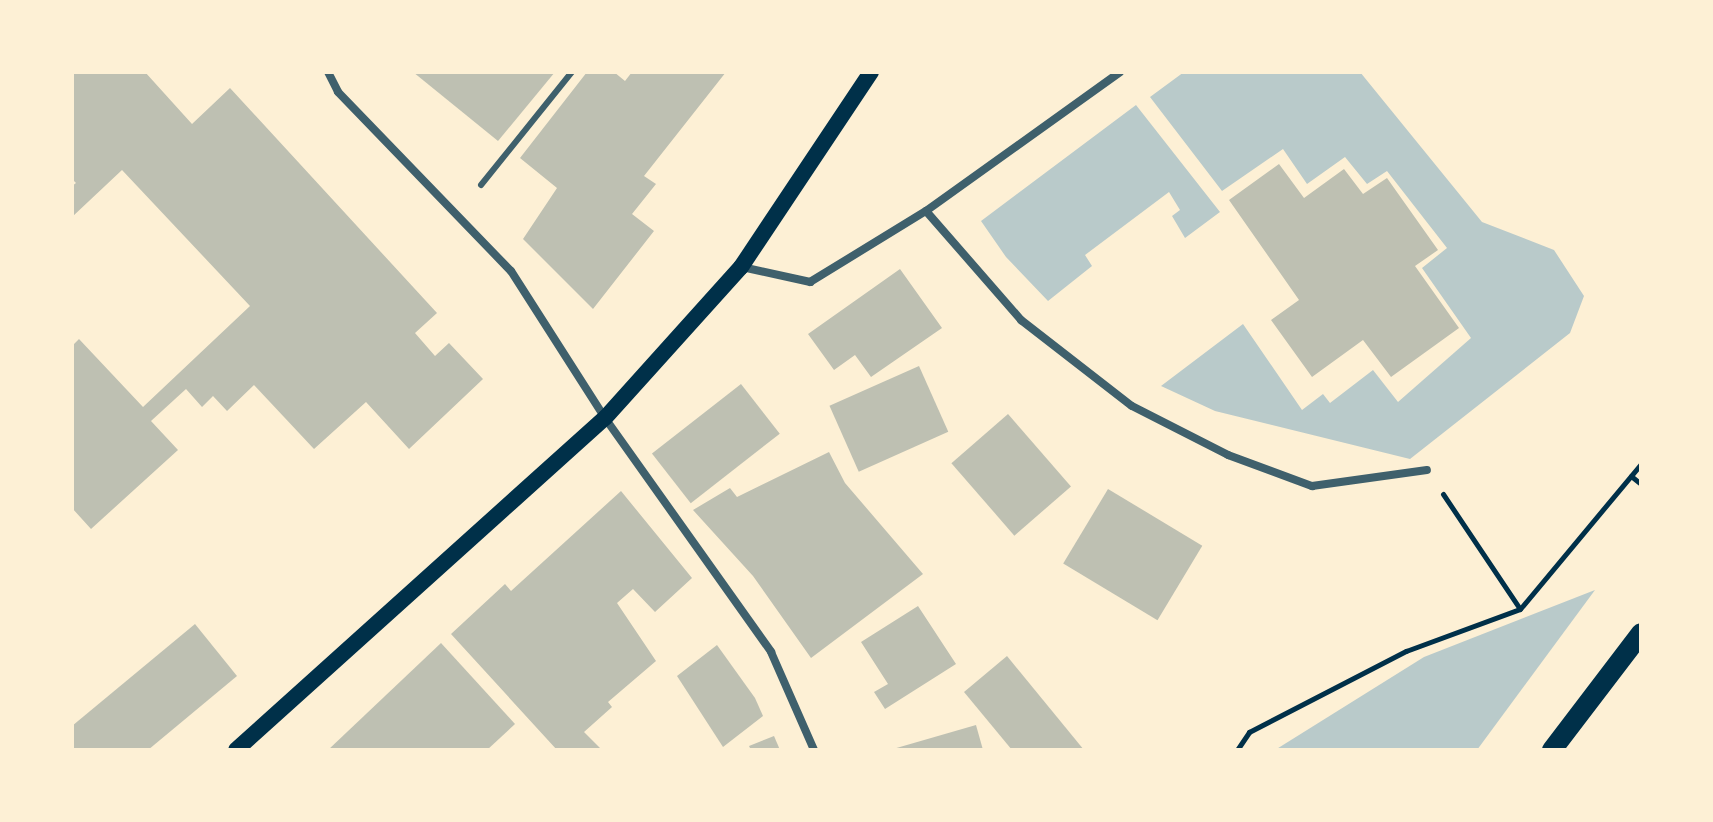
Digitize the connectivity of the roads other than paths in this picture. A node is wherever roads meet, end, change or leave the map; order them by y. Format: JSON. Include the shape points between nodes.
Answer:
{"nodes":[{"id":1,"x":328,"y":72,"type":"edge"},
{"id":2,"x":572,"y":72,"type":"edge"},
{"id":3,"x":871,"y":72,"type":"edge"},
{"id":4,"x":1120,"y":72,"type":"edge"},
{"id":5,"x":481,"y":185,"type":"dead end"},
{"id":6,"x":926,"y":211,"type":"junction"},
{"id":7,"x":741,"y":267,"type":"junction"},
{"id":8,"x":605,"y":418,"type":"junction"},
{"id":9,"x":1427,"y":470,"type":"road end"},
{"id":10,"x":1641,"y":633,"type":"edge"},
{"id":11,"x":236,"y":750,"type":"edge"},
{"id":12,"x":814,"y":750,"type":"edge"},
{"id":13,"x":1552,"y":750,"type":"edge"}],
"edges":[{"from":1,"to":8,"type":"street","via":[[338,92],[511,271]]},
{"from":2,"to":5,"type":"lane"},
{"from":3,"to":7,"type":"main road"},
{"from":4,"to":6,"type":"street"},
{"from":6,"to":7,"type":"street","via":[[810,282]]},
{"from":6,"to":9,"type":"street","via":[[1021,320],[1132,406],[1228,455],[1312,486]]},
{"from":7,"to":8,"type":"main road"},
{"from":8,"to":11,"type":"main road"},
{"from":8,"to":12,"type":"street","via":[[771,652]]},
{"from":10,"to":13,"type":"main road"}]}
